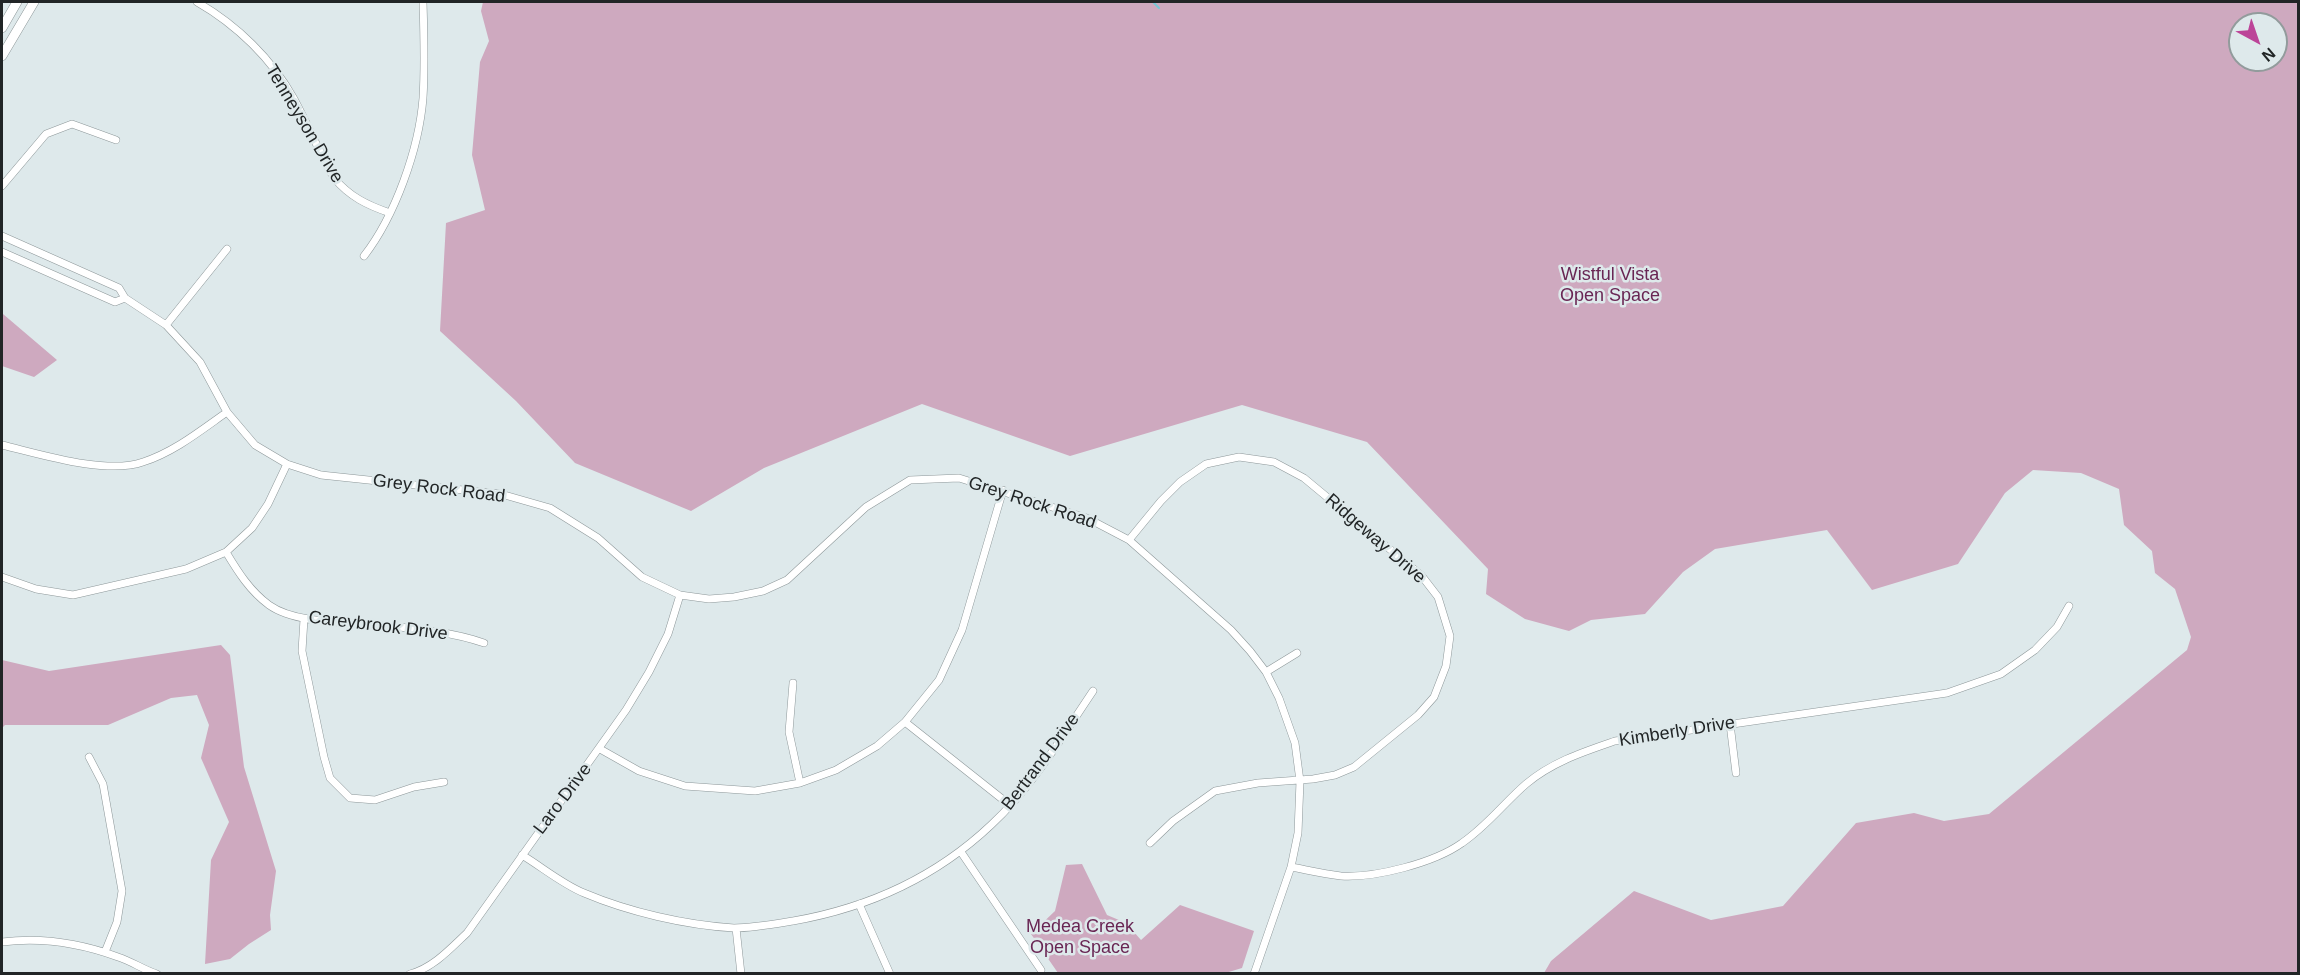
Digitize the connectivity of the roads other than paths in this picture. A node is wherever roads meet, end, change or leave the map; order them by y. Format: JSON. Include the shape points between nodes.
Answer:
{"nodes":[{"id":1,"x":17,"y":2,"type":"edge"},
{"id":2,"x":34,"y":2,"type":"edge"},
{"id":3,"x":198,"y":2,"type":"edge"},
{"id":4,"x":423,"y":2,"type":"edge"},
{"id":5,"x":2,"y":28,"type":"edge"},
{"id":6,"x":2,"y":56,"type":"edge"},
{"id":7,"x":116,"y":140,"type":"dead end"},
{"id":8,"x":2,"y":186,"type":"edge"},
{"id":9,"x":390,"y":213,"type":"junction"},
{"id":10,"x":2,"y":236,"type":"edge"},
{"id":11,"x":227,"y":249,"type":"dead end"},
{"id":12,"x":2,"y":252,"type":"edge"},
{"id":13,"x":364,"y":256,"type":"dead end"},
{"id":14,"x":125,"y":298,"type":"junction"},
{"id":15,"x":166,"y":325,"type":"junction"},
{"id":16,"x":227,"y":412,"type":"junction"},
{"id":17,"x":2,"y":445,"type":"edge"},
{"id":18,"x":287,"y":464,"type":"junction"},
{"id":19,"x":1003,"y":490,"type":"junction"},
{"id":20,"x":1129,"y":540,"type":"junction"},
{"id":21,"x":226,"y":552,"type":"junction"},
{"id":22,"x":2,"y":577,"type":"edge"},
{"id":23,"x":680,"y":595,"type":"junction"},
{"id":24,"x":2069,"y":606,"type":"dead end"},
{"id":25,"x":304,"y":619,"type":"junction"},
{"id":26,"x":484,"y":643,"type":"dead end"},
{"id":27,"x":1297,"y":653,"type":"dead end"},
{"id":28,"x":1266,"y":672,"type":"junction"},
{"id":29,"x":793,"y":683,"type":"dead end"},
{"id":30,"x":1093,"y":691,"type":"dead end"},
{"id":31,"x":905,"y":722,"type":"junction"},
{"id":32,"x":1730,"y":724,"type":"junction"},
{"id":33,"x":600,"y":749,"type":"junction"},
{"id":34,"x":89,"y":757,"type":"dead end"},
{"id":35,"x":1736,"y":773,"type":"dead end"},
{"id":36,"x":1300,"y":781,"type":"junction"},
{"id":37,"x":444,"y":782,"type":"dead end"},
{"id":38,"x":800,"y":783,"type":"junction"},
{"id":39,"x":1011,"y":806,"type":"junction"},
{"id":40,"x":1150,"y":843,"type":"dead end"},
{"id":41,"x":961,"y":852,"type":"junction"},
{"id":42,"x":522,"y":855,"type":"junction"},
{"id":43,"x":1291,"y":867,"type":"junction"},
{"id":44,"x":859,"y":904,"type":"junction"},
{"id":45,"x":736,"y":928,"type":"junction"},
{"id":46,"x":2,"y":942,"type":"edge"},
{"id":47,"x":105,"y":952,"type":"junction"},
{"id":48,"x":1041,"y":970,"type":"dead end"},
{"id":49,"x":421,"y":972,"type":"edge"},
{"id":50,"x":157,"y":974,"type":"edge"},
{"id":51,"x":410,"y":974,"type":"edge"},
{"id":52,"x":741,"y":974,"type":"edge"},
{"id":53,"x":890,"y":974,"type":"edge"},
{"id":54,"x":1254,"y":974,"type":"edge"}],
"edges":[{"from":1,"to":5,"type":"main road"},
{"from":2,"to":6,"type":"main road"},
{"from":3,"to":9,"type":"street","name":"Tenneyson Drive","via":[[248,39],[273,68],[343,189],[364,204]]},
{"from":4,"to":9,"type":"street","via":[[423,101],[410,161]]},
{"from":7,"to":8,"type":"street","via":[[72,124],[46,134]]},
{"from":9,"to":13,"type":"street"},
{"from":10,"to":14,"type":"street","name":"Grey Rock Road","via":[[119,288]]},
{"from":11,"to":15,"type":"street"},
{"from":12,"to":14,"type":"street","name":"Grey Rock Road","via":[[115,302]]},
{"from":14,"to":15,"type":"street","name":"Grey Rock Road"},
{"from":15,"to":16,"type":"street","name":"Grey Rock Road","via":[[200,362]]},
{"from":16,"to":17,"type":"street","via":[[180,445],[142,463],[103,466]]},
{"from":16,"to":18,"type":"street","name":"Grey Rock Road","via":[[255,445]]},
{"from":18,"to":21,"type":"street","via":[[252,528]]},
{"from":18,"to":23,"type":"street","name":"Grey Rock Road","via":[[321,475],[501,494],[550,508],[598,538],[642,577]]},
{"from":19,"to":20,"type":"street","name":"Grey Rock Road","via":[[1088,518]]},
{"from":19,"to":23,"type":"street","name":"Grey Rock Road","via":[[959,478],[910,480],[866,507],[787,580],[763,591],[734,597]]},
{"from":19,"to":31,"type":"street","via":[[963,630],[939,680]]},
{"from":20,"to":28,"type":"street","name":"Grey Rock Road","via":[[1231,630]]},
{"from":20,"to":36,"type":"street","name":"Ridgeway Drive","via":[[1173,488],[1206,464],[1239,457],[1274,462],[1304,478],[1421,575],[1438,597],[1450,636],[1446,666],[1434,698],[1354,767]]},
{"from":21,"to":22,"type":"street","via":[[186,569],[73,595],[36,589]]},
{"from":21,"to":25,"type":"street","name":"Careybrook Drive","via":[[243,581],[270,606]]},
{"from":23,"to":33,"type":"street","name":"Laro Drive","via":[[668,634],[649,672]]},
{"from":24,"to":32,"type":"street","name":"Kimberly Drive","via":[[2057,627],[2035,650],[2001,674],[1947,693]]},
{"from":25,"to":26,"type":"street","name":"Careybrook Drive","via":[[381,625],[463,636]]},
{"from":25,"to":37,"type":"street","via":[[303,660],[330,778],[350,798],[375,800]]},
{"from":27,"to":28,"type":"street"},
{"from":28,"to":36,"type":"street","name":"Grey Rock Road","via":[[1295,743]]},
{"from":29,"to":38,"type":"street","via":[[789,732]]},
{"from":30,"to":39,"type":"street","name":"Bertrand Drive"},
{"from":31,"to":38,"type":"street","via":[[867,752],[836,770]]},
{"from":31,"to":39,"type":"street"},
{"from":32,"to":35,"type":"street"},
{"from":32,"to":43,"type":"street","name":"Kimberly Drive","via":[[1615,741],[1571,756],[1527,783],[1460,845],[1418,864],[1341,876]]},
{"from":33,"to":38,"type":"street","via":[[639,771],[685,786],[755,791]]},
{"from":33,"to":42,"type":"street","name":"Laro Drive"},
{"from":34,"to":47,"type":"street","via":[[104,784],[122,891],[117,922]]},
{"from":36,"to":40,"type":"street","name":"Ridgeway Drive","via":[[1215,791]]},
{"from":36,"to":43,"type":"street","name":"Grey Rock Road","via":[[1298,834]]},
{"from":39,"to":41,"type":"street","name":"Bertrand Drive"},
{"from":41,"to":44,"type":"street","name":"Bertrand Drive","via":[[908,884]]},
{"from":41,"to":48,"type":"street"},
{"from":42,"to":45,"type":"street","name":"Bertrand Drive","via":[[582,892],[662,918]]},
{"from":42,"to":49,"type":"street","name":"Laro Drive","via":[[467,933]]},
{"from":43,"to":54,"type":"street","name":"Grey Rock Road"},
{"from":44,"to":45,"type":"street","name":"Bertrand Drive","via":[[827,915]]},
{"from":44,"to":53,"type":"street"},
{"from":45,"to":52,"type":"street"},
{"from":46,"to":47,"type":"street","via":[[46,940]]},
{"from":47,"to":50,"type":"street"},
{"from":49,"to":51,"type":"street","name":"Laro Drive"}]}
